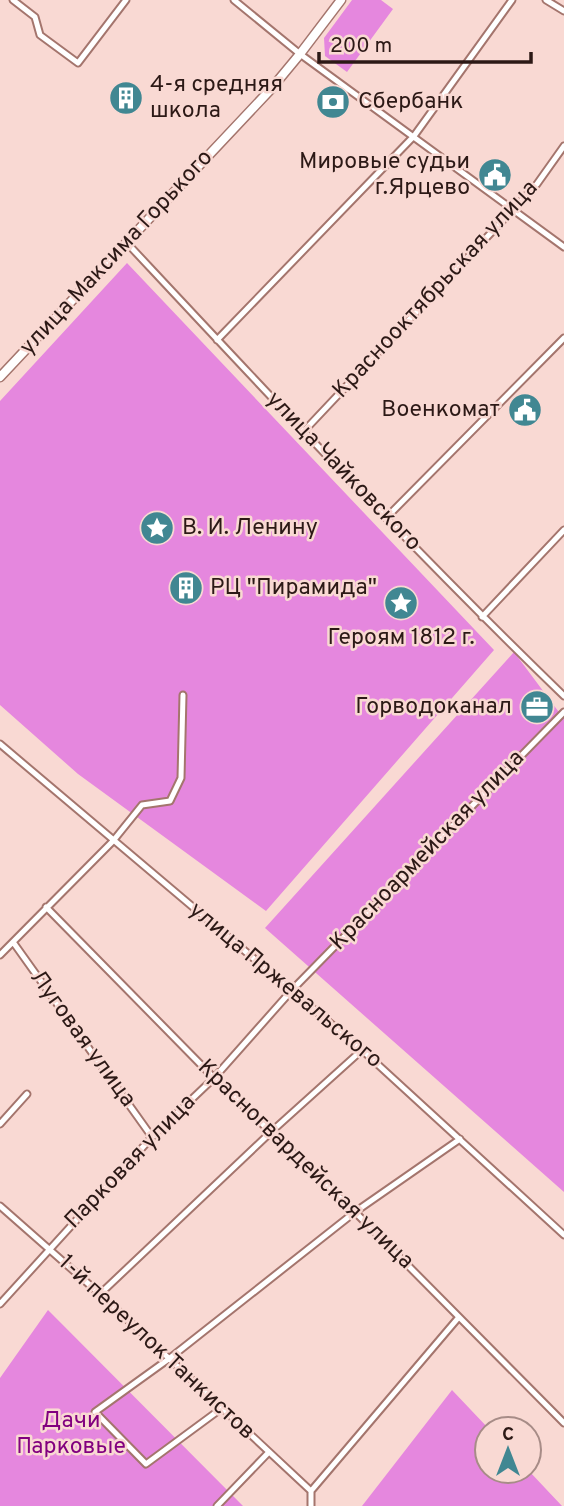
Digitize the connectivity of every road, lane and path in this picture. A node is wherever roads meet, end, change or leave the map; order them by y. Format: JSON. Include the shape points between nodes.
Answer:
{"nodes":[{"id":1,"x":13,"y":0,"type":"edge"},
{"id":2,"x":126,"y":0,"type":"edge"},
{"id":3,"x":234,"y":0,"type":"edge"},
{"id":4,"x":341,"y":0,"type":"edge"},
{"id":5,"x":512,"y":0,"type":"edge"},
{"id":6,"x":546,"y":0,"type":"edge"},
{"id":7,"x":564,"y":11,"type":"edge"},
{"id":8,"x":300,"y":54,"type":"junction"},
{"id":9,"x":414,"y":136,"type":"junction"},
{"id":10,"x":564,"y":146,"type":"edge"},
{"id":11,"x":513,"y":210,"type":"junction"},
{"id":12,"x":127,"y":243,"type":"junction"},
{"id":13,"x":564,"y":247,"type":"edge"},
{"id":14,"x":564,"y":338,"type":"edge"},
{"id":15,"x":217,"y":340,"type":"junction"},
{"id":16,"x":0,"y":377,"type":"edge"},
{"id":17,"x":304,"y":430,"type":"junction"},
{"id":18,"x":386,"y":518,"type":"junction"},
{"id":19,"x":564,"y":530,"type":"edge"},
{"id":20,"x":482,"y":617,"type":"junction"},
{"id":21,"x":183,"y":695,"type":"dead end"},
{"id":22,"x":564,"y":696,"type":"edge"},
{"id":23,"x":564,"y":712,"type":"edge"},
{"id":24,"x":0,"y":744,"type":"edge"},
{"id":25,"x":113,"y":841,"type":"junction"},
{"id":26,"x":46,"y":907,"type":"junction"},
{"id":27,"x":13,"y":942,"type":"junction"},
{"id":28,"x":0,"y":956,"type":"edge"},
{"id":29,"x":292,"y":990,"type":"junction"},
{"id":30,"x":362,"y":1051,"type":"junction"},
{"id":31,"x":214,"y":1078,"type":"junction"},
{"id":32,"x":27,"y":1094,"type":"dead end"},
{"id":33,"x":0,"y":1124,"type":"edge"},
{"id":34,"x":271,"y":1132,"type":"junction"},
{"id":35,"x":152,"y":1137,"type":"junction"},
{"id":36,"x":460,"y":1139,"type":"junction"},
{"id":37,"x":0,"y":1206,"type":"edge"},
{"id":38,"x":355,"y":1212,"type":"junction"},
{"id":39,"x":564,"y":1235,"type":"edge"},
{"id":40,"x":48,"y":1249,"type":"junction"},
{"id":41,"x":100,"y":1294,"type":"junction"},
{"id":42,"x":0,"y":1304,"type":"edge"},
{"id":43,"x":459,"y":1317,"type":"junction"},
{"id":44,"x":170,"y":1358,"type":"junction"},
{"id":45,"x":222,"y":1408,"type":"junction"},
{"id":46,"x":564,"y":1423,"type":"edge"},
{"id":47,"x":269,"y":1452,"type":"junction"},
{"id":48,"x":311,"y":1491,"type":"junction"},
{"id":49,"x":217,"y":1506,"type":"edge"},
{"id":50,"x":311,"y":1506,"type":"edge"}],
"edges":[{"from":1,"to":2,"type":"street","via":[[35,17],[40,35],[78,63]]},
{"from":3,"to":8,"type":"street"},
{"from":4,"to":8,"type":"street","name":"улица Максима Горького"},
{"from":5,"to":9,"type":"street"},
{"from":6,"to":7,"type":"street"},
{"from":8,"to":9,"type":"street"},
{"from":8,"to":12,"type":"street","name":"улица Максима Горького"},
{"from":9,"to":11,"type":"street"},
{"from":9,"to":15,"type":"street"},
{"from":10,"to":11,"type":"street","name":"Краснооктябрьская улица"},
{"from":11,"to":13,"type":"street"},
{"from":11,"to":17,"type":"street","name":"Краснооктябрьская улица"},
{"from":12,"to":15,"type":"street","name":"улица Чайковского"},
{"from":12,"to":16,"type":"street","name":"улица Максима Горького"},
{"from":14,"to":18,"type":"street"},
{"from":15,"to":17,"type":"street","name":"улица Чайковского"},
{"from":17,"to":18,"type":"street","name":"улица Чайковского"},
{"from":18,"to":20,"type":"street","name":"улица Чайковского"},
{"from":19,"to":20,"type":"street"},
{"from":20,"to":22,"type":"street","name":"улица Чайковского"},
{"from":21,"to":25,"type":"street","via":[[181,778],[170,801],[142,805]]},
{"from":23,"to":29,"type":"street","name":"Красноармейская улица"},
{"from":24,"to":25,"type":"street","name":"улица Пржевальского"},
{"from":25,"to":26,"type":"street"},
{"from":25,"to":29,"type":"street","name":"улица Пржевальского"},
{"from":26,"to":27,"type":"street"},
{"from":26,"to":31,"type":"street","name":"Красногвардейская улица"},
{"from":27,"to":28,"type":"street"},
{"from":27,"to":35,"type":"street","name":"Луговая улица"},
{"from":29,"to":30,"type":"street","name":"улица Пржевальского"},
{"from":29,"to":31,"type":"street","name":"Парковая улица"},
{"from":30,"to":34,"type":"street"},
{"from":30,"to":36,"type":"street","name":"улица Пржевальского"},
{"from":31,"to":34,"type":"street","name":"Красногвардейская улица"},
{"from":31,"to":35,"type":"street","name":"Парковая улица"},
{"from":32,"to":33,"type":"street"},
{"from":34,"to":38,"type":"street","name":"Красногвардейская улица"},
{"from":34,"to":41,"type":"street"},
{"from":35,"to":40,"type":"street","name":"Парковая улица"},
{"from":36,"to":38,"type":"street"},
{"from":36,"to":39,"type":"street","name":"улица Пржевальского"},
{"from":37,"to":40,"type":"street","name":"1-й переулок Танкистов"},
{"from":38,"to":43,"type":"street","name":"Красногвардейская улица"},
{"from":38,"to":44,"type":"street"},
{"from":40,"to":41,"type":"street","name":"1-й переулок Танкистов"},
{"from":40,"to":42,"type":"street","name":"Парковая улица"},
{"from":41,"to":44,"type":"street","name":"1-й переулок Танкистов"},
{"from":43,"to":46,"type":"street","name":"Красногвардейская улица"},
{"from":43,"to":48,"type":"street"},
{"from":44,"to":45,"type":"street","name":"1-й переулок Танкистов"},
{"from":44,"to":45,"type":"street","via":[[95,1412],[146,1464]]},
{"from":45,"to":47,"type":"street","name":"1-й переулок Танкистов"},
{"from":47,"to":48,"type":"street","name":"1-й переулок Танкистов"},
{"from":47,"to":49,"type":"street"},
{"from":48,"to":50,"type":"street"}]}
